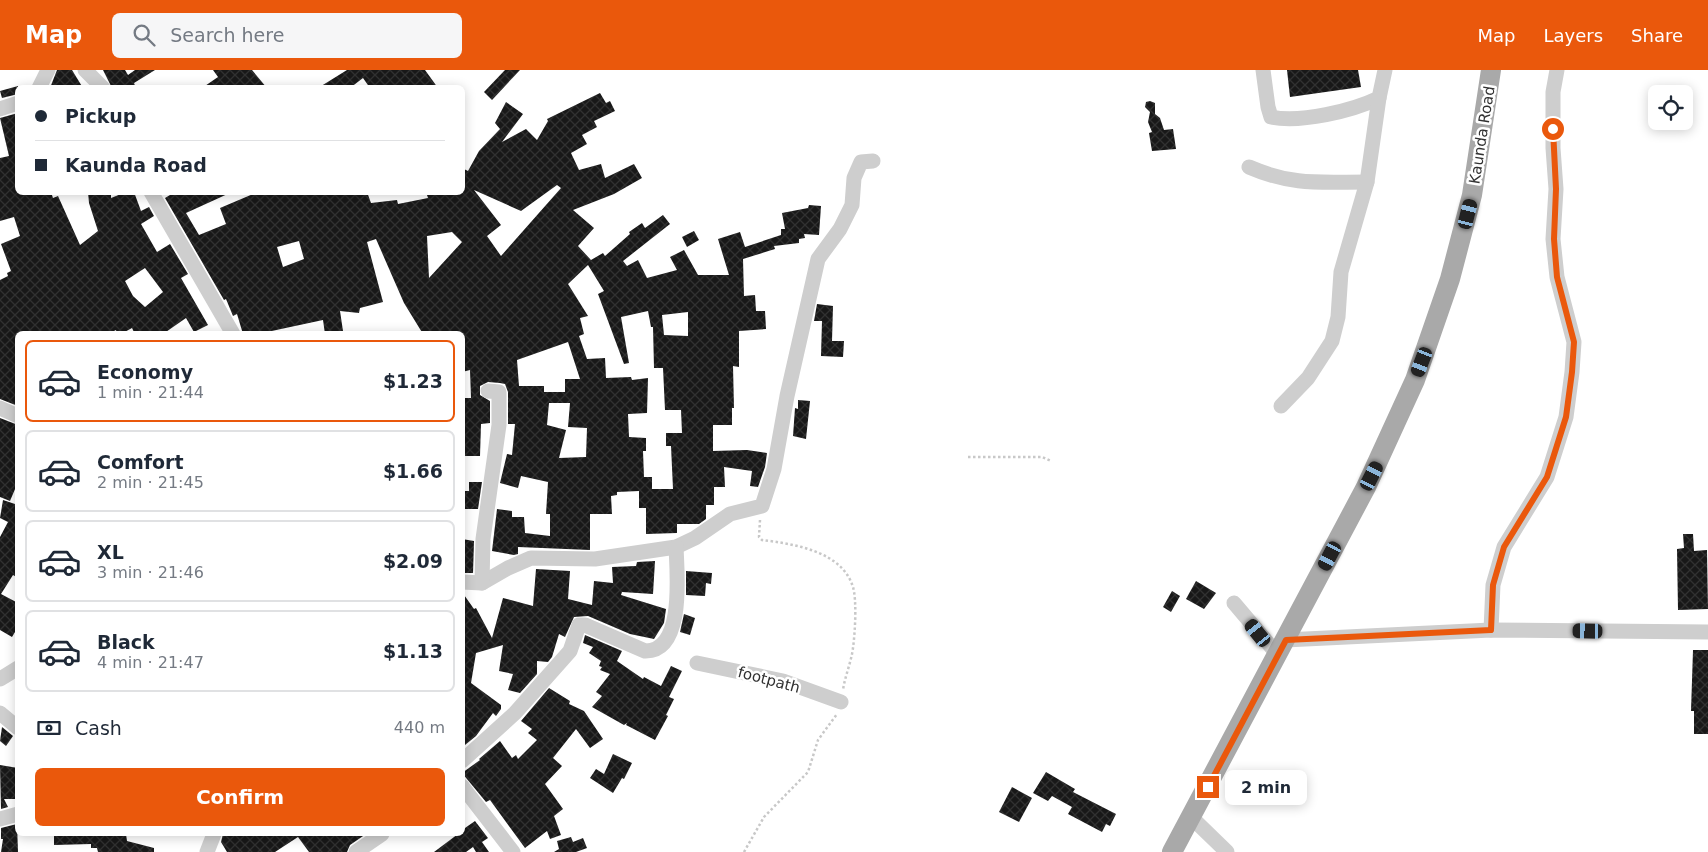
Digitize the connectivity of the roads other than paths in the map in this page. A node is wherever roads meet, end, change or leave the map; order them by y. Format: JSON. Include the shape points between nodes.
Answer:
{"nodes":[{"id":1,"x":48,"y":70,"type":"edge"},
{"id":2,"x":85,"y":70,"type":"edge"},
{"id":3,"x":1263,"y":70,"type":"edge"},
{"id":4,"x":1385,"y":70,"type":"edge"},
{"id":5,"x":1491,"y":70,"type":"edge"},
{"id":6,"x":1558,"y":70,"type":"edge"},
{"id":7,"x":40,"y":85,"type":"edge"},
{"id":8,"x":100,"y":85,"type":"edge"},
{"id":9,"x":1379,"y":98,"type":"junction"},
{"id":10,"x":15,"y":104,"type":"edge"},
{"id":11,"x":0,"y":109,"type":"edge"},
{"id":12,"x":873,"y":161,"type":"dead end"},
{"id":13,"x":1249,"y":167,"type":"dead end"},
{"id":14,"x":1366,"y":182,"type":"junction"},
{"id":15,"x":153,"y":195,"type":"edge"},
{"id":16,"x":231,"y":331,"type":"edge"},
{"id":17,"x":488,"y":391,"type":"dead end"},
{"id":18,"x":1281,"y":406,"type":"dead end"},
{"id":19,"x":0,"y":408,"type":"edge"},
{"id":20,"x":15,"y":415,"type":"edge"},
{"id":21,"x":676,"y":547,"type":"junction"},
{"id":22,"x":465,"y":582,"type":"edge"},
{"id":23,"x":482,"y":583,"type":"junction"},
{"id":24,"x":1234,"y":603,"type":"dead end"},
{"id":25,"x":1491,"y":630,"type":"junction"},
{"id":26,"x":1708,"y":632,"type":"edge"},
{"id":27,"x":1282,"y":648,"type":"junction"},
{"id":28,"x":697,"y":664,"type":"dead end"},
{"id":29,"x":15,"y":670,"type":"edge"},
{"id":30,"x":0,"y":679,"type":"edge"},
{"id":31,"x":841,"y":702,"type":"road end"},
{"id":32,"x":0,"y":713,"type":"edge"},
{"id":33,"x":15,"y":726,"type":"edge"},
{"id":34,"x":465,"y":758,"type":"edge"},
{"id":35,"x":465,"y":790,"type":"edge"},
{"id":36,"x":15,"y":815,"type":"edge"},
{"id":37,"x":1191,"y":817,"type":"junction"},
{"id":38,"x":0,"y":819,"type":"edge"},
{"id":39,"x":213,"y":836,"type":"edge"},
{"id":40,"x":379,"y":836,"type":"edge"},
{"id":41,"x":207,"y":852,"type":"edge"},
{"id":42,"x":356,"y":852,"type":"edge"},
{"id":43,"x":513,"y":852,"type":"edge"},
{"id":44,"x":1172,"y":852,"type":"edge"},
{"id":45,"x":1227,"y":852,"type":"edge"}],
"edges":[{"from":1,"to":7,"type":"street"},
{"from":2,"to":8,"type":"street"},
{"from":3,"to":9,"type":"street","via":[[1271,116],[1286,120],[1360,107]]},
{"from":4,"to":9,"type":"street"},
{"from":5,"to":27,"type":"main road","name":"Kaunda Road","via":[[1472,195],[1429,344],[1384,453]]},
{"from":6,"to":25,"type":"street","via":[[1553,92],[1554,239],[1557,277],[1574,342],[1572,372],[1566,417],[1547,477],[1504,547],[1493,585]]},
{"from":9,"to":14,"type":"street"},
{"from":10,"to":11,"type":"street"},
{"from":12,"to":21,"type":"street","via":[[861,162],[854,178],[852,205],[840,229],[818,259],[774,470],[762,506],[730,514]]},
{"from":13,"to":14,"type":"street","via":[[1298,182]]},
{"from":14,"to":18,"type":"street","via":[[1341,272],[1338,317],[1332,341],[1308,378]]},
{"from":15,"to":16,"type":"street"},
{"from":17,"to":23,"type":"street","via":[[499,392],[499,425],[483,539]]},
{"from":19,"to":20,"type":"street"},
{"from":21,"to":23,"type":"street","via":[[595,559],[531,558]]},
{"from":21,"to":34,"type":"street","via":[[677,599],[673,627],[665,642],[653,651],[645,650],[579,625],[570,650],[516,713]]},
{"from":22,"to":23,"type":"street"},
{"from":24,"to":27,"type":"street"},
{"from":25,"to":26,"type":"street"},
{"from":25,"to":27,"type":"street"},
{"from":27,"to":37,"type":"main road","name":"Kaunda Road"},
{"from":28,"to":31,"type":"street","name":"footpath","via":[[783,681]]},
{"from":29,"to":30,"type":"street"},
{"from":32,"to":33,"type":"street"},
{"from":35,"to":43,"type":"street"},
{"from":36,"to":38,"type":"street"},
{"from":37,"to":44,"type":"main road","name":"Kaunda Road"},
{"from":37,"to":45,"type":"street"},
{"from":39,"to":41,"type":"street"},
{"from":40,"to":42,"type":"street"}]}
